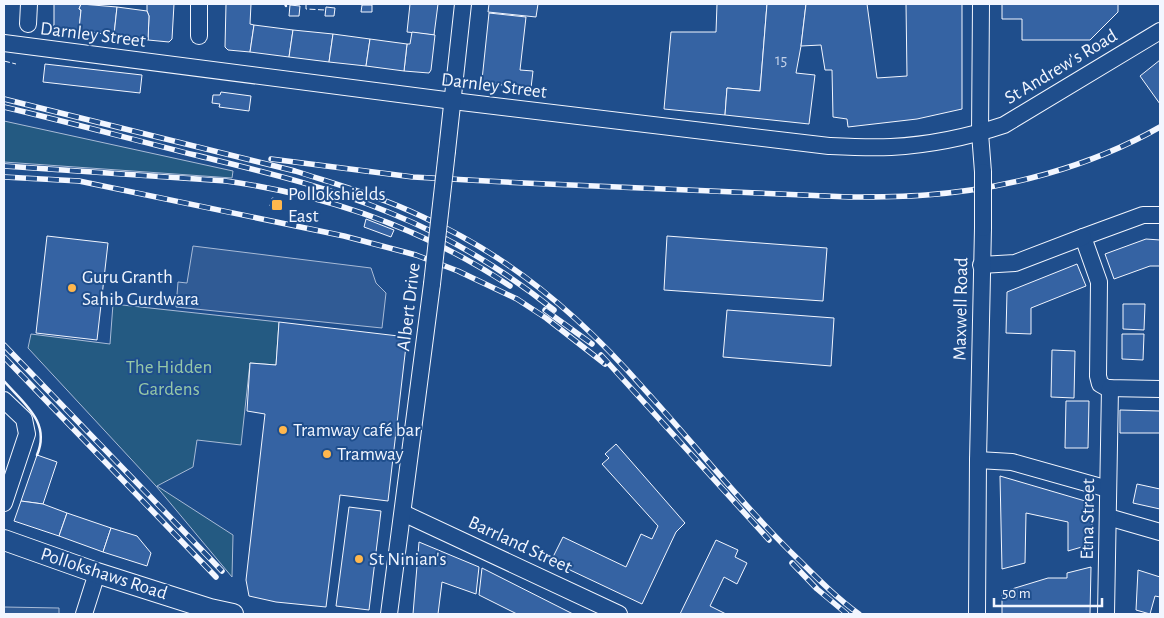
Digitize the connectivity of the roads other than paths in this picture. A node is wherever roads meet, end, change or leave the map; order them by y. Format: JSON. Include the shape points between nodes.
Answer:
{"nodes":[{"id":1,"x":28,"y":4,"type":"edge"},
{"id":2,"x":199,"y":4,"type":"edge"},
{"id":3,"x":463,"y":4,"type":"edge"},
{"id":4,"x":981,"y":4,"type":"edge"},
{"id":5,"x":28,"y":24,"type":"dead end"},
{"id":6,"x":1160,"y":31,"type":"edge"},
{"id":7,"x":198,"y":36,"type":"dead end"},
{"id":8,"x":4,"y":43,"type":"edge"},
{"id":9,"x":453,"y":101,"type":"junction"},
{"id":10,"x":980,"y":133,"type":"junction"},
{"id":11,"x":1160,"y":215,"type":"edge"},
{"id":12,"x":1083,"y":237,"type":"junction"},
{"id":13,"x":981,"y":265,"type":"junction"},
{"id":14,"x":1110,"y":388,"type":"junction"},
{"id":15,"x":1160,"y":389,"type":"edge"},
{"id":16,"x":4,"y":400,"type":"edge"},
{"id":17,"x":978,"y":460,"type":"junction"},
{"id":18,"x":1108,"y":489,"type":"junction"},
{"id":19,"x":4,"y":503,"type":"edge"},
{"id":20,"x":403,"y":513,"type":"junction"},
{"id":21,"x":1108,"y":518,"type":"junction"},
{"id":22,"x":1160,"y":532,"type":"edge"},
{"id":23,"x":4,"y":540,"type":"edge"},
{"id":24,"x":97,"y":573,"type":"junction"},
{"id":25,"x":84,"y":614,"type":"edge"},
{"id":26,"x":233,"y":614,"type":"edge"},
{"id":27,"x":389,"y":614,"type":"edge"},
{"id":28,"x":619,"y":614,"type":"edge"},
{"id":29,"x":977,"y":614,"type":"edge"},
{"id":30,"x":1106,"y":614,"type":"edge"}],
"edges":[{"from":1,"to":5,"type":"street"},
{"from":2,"to":7,"type":"street"},
{"from":3,"to":9,"type":"street","name":"Albert Drive"},
{"from":4,"to":10,"type":"street","name":"Maxwell Road"},
{"from":6,"to":10,"type":"street","name":"St Andrew's Road","via":[[1019,117]]},
{"from":8,"to":9,"type":"street","name":"Darnley Street"},
{"from":9,"to":10,"type":"street","name":"Darnley Street","via":[[829,146],[891,147]]},
{"from":9,"to":20,"type":"street","name":"Albert Drive","bridge":true},
{"from":10,"to":13,"type":"street","name":"Maxwell Road","bridge":true,"via":[[983,172]]},
{"from":11,"to":12,"type":"street","via":[[1143,215]]},
{"from":12,"to":13,"type":"street","via":[[1016,263]]},
{"from":12,"to":14,"type":"street","via":[[1099,282],[1099,380],[1102,386]]},
{"from":13,"to":17,"type":"street","name":"Maxwell Road"},
{"from":14,"to":15,"type":"street"},
{"from":14,"to":18,"type":"street","name":"Etna Street"},
{"from":16,"to":19,"type":"street","via":[[24,419],[27,434]]},
{"from":17,"to":18,"type":"street","via":[[1012,462]]},
{"from":17,"to":29,"type":"street","name":"Maxwell Road"},
{"from":18,"to":21,"type":"street","name":"Etna Street"},
{"from":20,"to":27,"type":"street","name":"Albert Drive"},
{"from":20,"to":28,"type":"street","name":"Barrland Street"},
{"from":21,"to":22,"type":"street"},
{"from":21,"to":30,"type":"street","name":"Etna Street"},
{"from":23,"to":24,"type":"main road","name":"Pollokshaws Road"},
{"from":24,"to":25,"type":"street"},
{"from":24,"to":26,"type":"main road","name":"Pollokshaws Road"}]}
